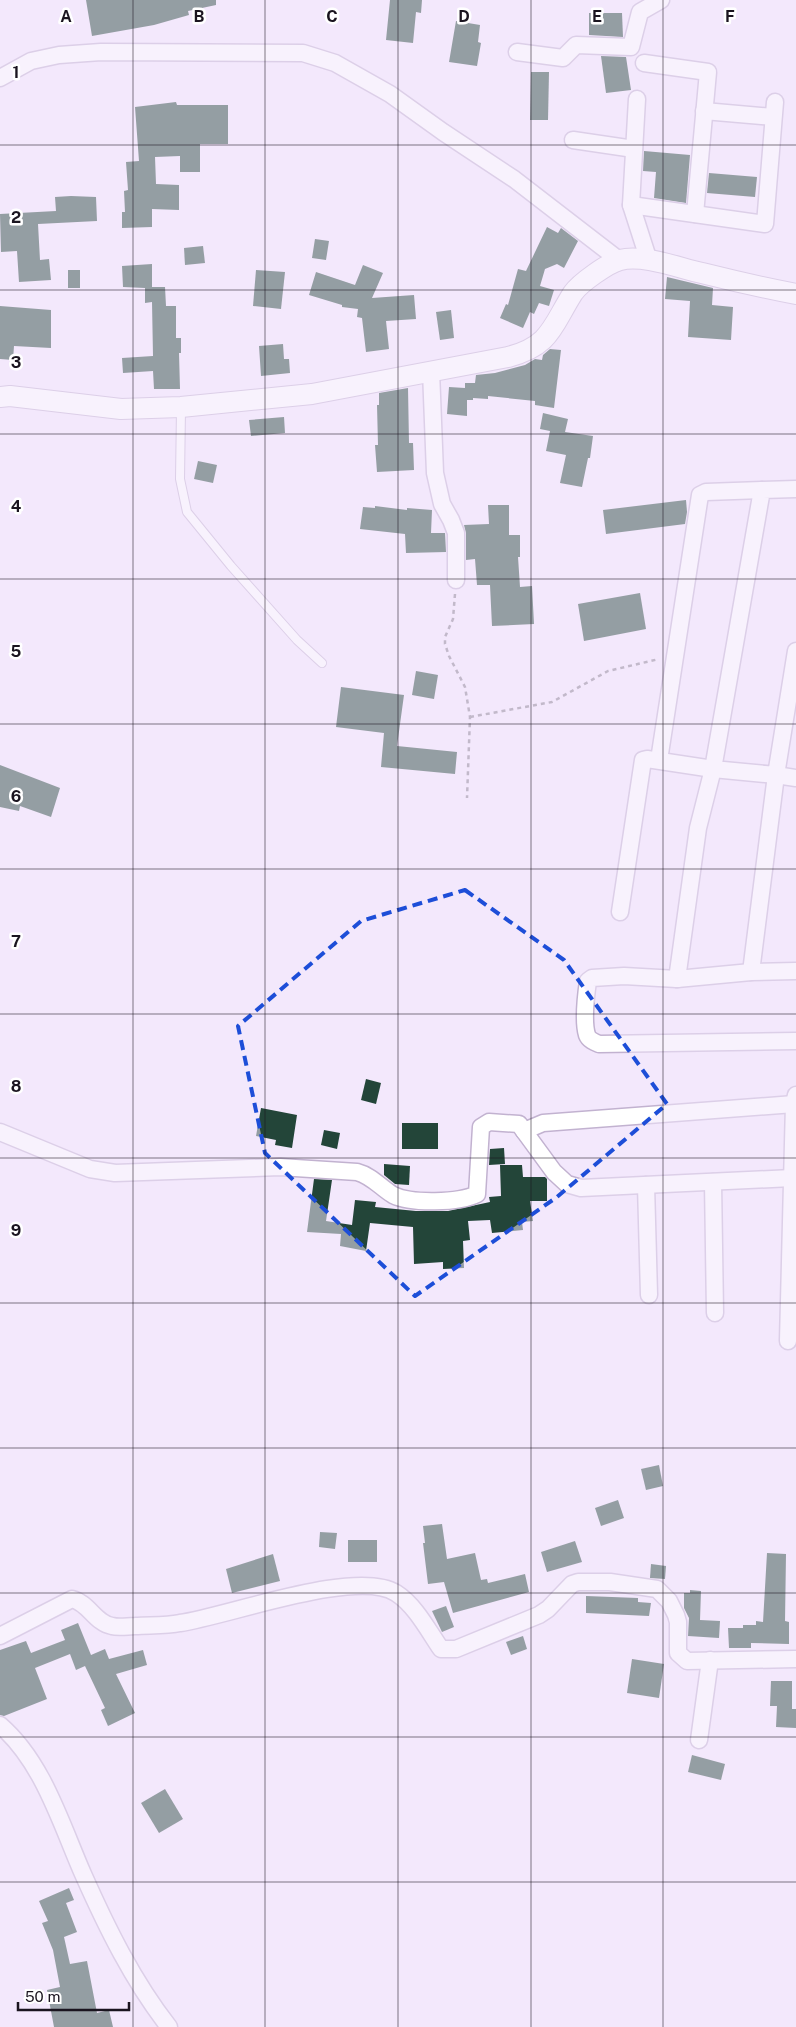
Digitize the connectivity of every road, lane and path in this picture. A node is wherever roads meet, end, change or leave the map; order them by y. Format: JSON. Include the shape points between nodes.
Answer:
{"nodes":[{"id":1,"x":661,"y":0,"type":"edge"},
{"id":2,"x":517,"y":52,"type":"dead end"},
{"id":3,"x":644,"y":63,"type":"dead end"},
{"id":4,"x":0,"y":78,"type":"edge"},
{"id":5,"x":637,"y":99,"type":"dead end"},
{"id":6,"x":704,"y":112,"type":"junction"},
{"id":7,"x":573,"y":140,"type":"dead end"},
{"id":8,"x":634,"y":149,"type":"junction"},
{"id":9,"x":631,"y":205,"type":"junction"},
{"id":10,"x":695,"y":214,"type":"junction"},
{"id":11,"x":619,"y":260,"type":"junction"},
{"id":12,"x":649,"y":261,"type":"junction"},
{"id":13,"x":796,"y":294,"type":"edge"},
{"id":14,"x":431,"y":371,"type":"junction"},
{"id":15,"x":0,"y":397,"type":"edge"},
{"id":16,"x":181,"y":407,"type":"junction"},
{"id":17,"x":796,"y":489,"type":"edge"},
{"id":18,"x":762,"y":490,"type":"junction"},
{"id":19,"x":456,"y":580,"type":"joint"},
{"id":20,"x":796,"y":651,"type":"edge"},
{"id":21,"x":674,"y":661,"type":"junction"},
{"id":22,"x":322,"y":663,"type":"dead end"},
{"id":23,"x":470,"y":717,"type":"junction"},
{"id":24,"x":659,"y":760,"type":"junction"},
{"id":25,"x":713,"y":769,"type":"junction"},
{"id":26,"x":776,"y":775,"type":"junction"},
{"id":27,"x":796,"y":778,"type":"edge"},
{"id":28,"x":467,"y":798,"type":"dead end"},
{"id":29,"x":620,"y":912,"type":"dead end"},
{"id":30,"x":796,"y":971,"type":"edge"},
{"id":31,"x":751,"y":972,"type":"junction"},
{"id":32,"x":677,"y":979,"type":"junction"},
{"id":33,"x":796,"y":1041,"type":"edge"},
{"id":34,"x":795,"y":1100,"type":"edge"},
{"id":35,"x":524,"y":1131,"type":"junction"},
{"id":36,"x":0,"y":1132,"type":"edge"},
{"id":37,"x":793,"y":1174,"type":"edge"},
{"id":38,"x":713,"y":1182,"type":"junction"},
{"id":39,"x":646,"y":1185,"type":"junction"},
{"id":40,"x":649,"y":1295,"type":"dead end"},
{"id":41,"x":716,"y":1313,"type":"dead end"},
{"id":42,"x":788,"y":1341,"type":"dead end"},
{"id":43,"x":0,"y":1636,"type":"edge"},
{"id":44,"x":796,"y":1659,"type":"edge"},
{"id":45,"x":710,"y":1660,"type":"junction"},
{"id":46,"x":0,"y":1725,"type":"edge"},
{"id":47,"x":699,"y":1740,"type":"dead end"},
{"id":48,"x":169,"y":2027,"type":"edge"}],
"edges":[{"from":1,"to":2,"type":"street","via":[[640,12],[631,47],[576,45],[564,58]]},
{"from":3,"to":6,"type":"street","via":[[708,72]]},
{"from":4,"to":11,"type":"street","via":[[32,62],[59,55],[100,52],[303,54],[335,62],[390,94],[514,179]]},
{"from":5,"to":8,"type":"street"},
{"from":6,"to":10,"type":"street"},
{"from":6,"to":10,"type":"street","via":[[774,110],[765,224]]},
{"from":7,"to":8,"type":"street"},
{"from":8,"to":9,"type":"street"},
{"from":9,"to":10,"type":"street"},
{"from":9,"to":12,"type":"street"},
{"from":11,"to":12,"type":"street"},
{"from":11,"to":14,"type":"street","via":[[576,289],[548,336],[533,349],[508,357]]},
{"from":12,"to":13,"type":"street"},
{"from":14,"to":16,"type":"street","via":[[312,394]]},
{"from":14,"to":19,"type":"street","via":[[435,473],[442,504],[456,534]]},
{"from":15,"to":16,"type":"street","via":[[120,409]]},
{"from":16,"to":22,"type":"lane","via":[[180,479],[187,512],[230,566]]},
{"from":17,"to":18,"type":"street"},
{"from":18,"to":21,"type":"street","via":[[706,492],[700,495]]},
{"from":18,"to":25,"type":"street"},
{"from":19,"to":23,"type":"path","via":[[455,610],[445,644],[465,687]]},
{"from":20,"to":26,"type":"street"},
{"from":21,"to":23,"type":"path","via":[[654,660],[621,668],[590,680],[552,702]]},
{"from":21,"to":24,"type":"street"},
{"from":23,"to":28,"type":"path"},
{"from":24,"to":25,"type":"street"},
{"from":24,"to":29,"type":"street","via":[[646,759],[642,763]]},
{"from":25,"to":26,"type":"street"},
{"from":25,"to":32,"type":"street","via":[[698,828]]},
{"from":26,"to":27,"type":"street"},
{"from":26,"to":31,"type":"street"},
{"from":30,"to":31,"type":"street"},
{"from":31,"to":32,"type":"street"},
{"from":32,"to":33,"type":"street","via":[[592,978],[587,991],[587,1036],[599,1044]]},
{"from":34,"to":35,"type":"street","via":[[544,1123]]},
{"from":34,"to":37,"type":"street"},
{"from":35,"to":36,"type":"street","via":[[519,1124],[489,1122],[481,1127],[477,1194],[443,1202],[395,1196],[366,1174],[357,1172],[280,1167],[115,1174],[83,1166]]},
{"from":35,"to":39,"type":"street","via":[[554,1172],[567,1184],[581,1188]]},
{"from":37,"to":38,"type":"street"},
{"from":37,"to":42,"type":"street"},
{"from":38,"to":39,"type":"street"},
{"from":38,"to":41,"type":"street"},
{"from":39,"to":40,"type":"street"},
{"from":43,"to":45,"type":"street","via":[[72,1599],[81,1602],[103,1624],[113,1627],[180,1623],[324,1588],[359,1586],[394,1591],[404,1599],[441,1649],[456,1648],[539,1615],[572,1584],[610,1582],[656,1589],[669,1601],[676,1615],[678,1653],[687,1661]]},
{"from":44,"to":45,"type":"street"},
{"from":45,"to":47,"type":"street"},
{"from":46,"to":48,"type":"street","via":[[13,1736],[39,1775],[113,1940]]}]}
